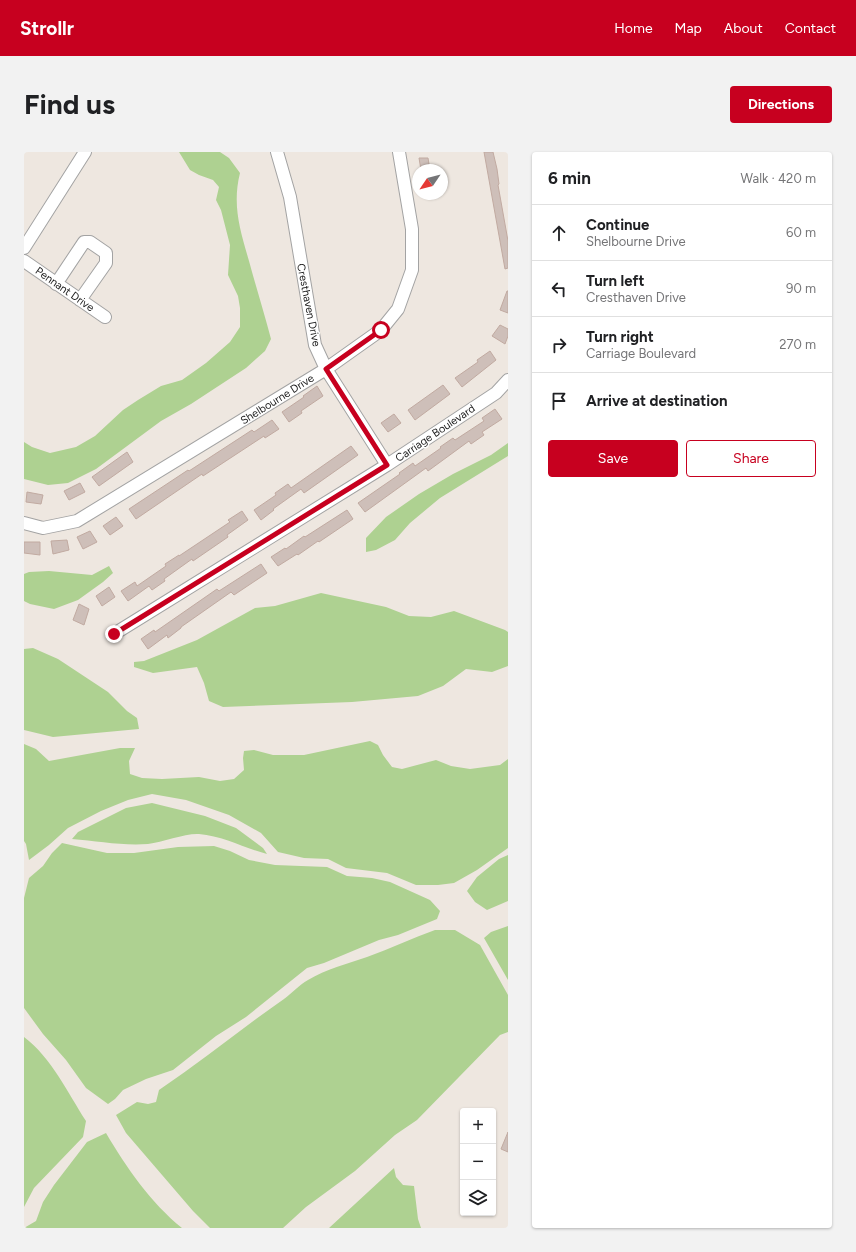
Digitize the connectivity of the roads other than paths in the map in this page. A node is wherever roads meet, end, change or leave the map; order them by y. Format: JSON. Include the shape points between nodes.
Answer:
{"nodes":[{"id":1,"x":85,"y":152,"type":"edge"},
{"id":2,"x":277,"y":152,"type":"edge"},
{"id":3,"x":399,"y":152,"type":"edge"},
{"id":4,"x":24,"y":248,"type":"edge"},
{"id":5,"x":24,"y":261,"type":"edge"},
{"id":6,"x":56,"y":284,"type":"junction"},
{"id":7,"x":80,"y":300,"type":"junction"},
{"id":8,"x":105,"y":317,"type":"dead end"},
{"id":9,"x":326,"y":369,"type":"junction"},
{"id":10,"x":508,"y":380,"type":"edge"},
{"id":11,"x":387,"y":465,"type":"junction"},
{"id":12,"x":24,"y":523,"type":"edge"},
{"id":13,"x":114,"y":634,"type":"dead end"}],
"edges":[{"from":1,"to":4,"type":"street"},
{"from":2,"to":9,"type":"street","name":"Cresthaven Drive","via":[[290,197],[315,344]]},
{"from":3,"to":9,"type":"street","name":"Shelbourne Drive","via":[[412,229],[412,270],[398,309],[381,330]]},
{"from":5,"to":6,"type":"street","name":"Pennant Drive"},
{"from":6,"to":7,"type":"street","name":"Pennant Drive"},
{"from":6,"to":7,"type":"street","via":[[84,242],[90,242],[106,253],[106,263]]},
{"from":7,"to":8,"type":"street","name":"Pennant Drive"},
{"from":9,"to":11,"type":"street","name":"Cresthaven Drive"},
{"from":9,"to":12,"type":"street","name":"Shelbourne Drive","via":[[77,521],[43,528]]},
{"from":10,"to":11,"type":"street","name":"Carriage Boulevard","via":[[496,393]]},
{"from":11,"to":13,"type":"street","name":"Carriage Boulevard"}]}
